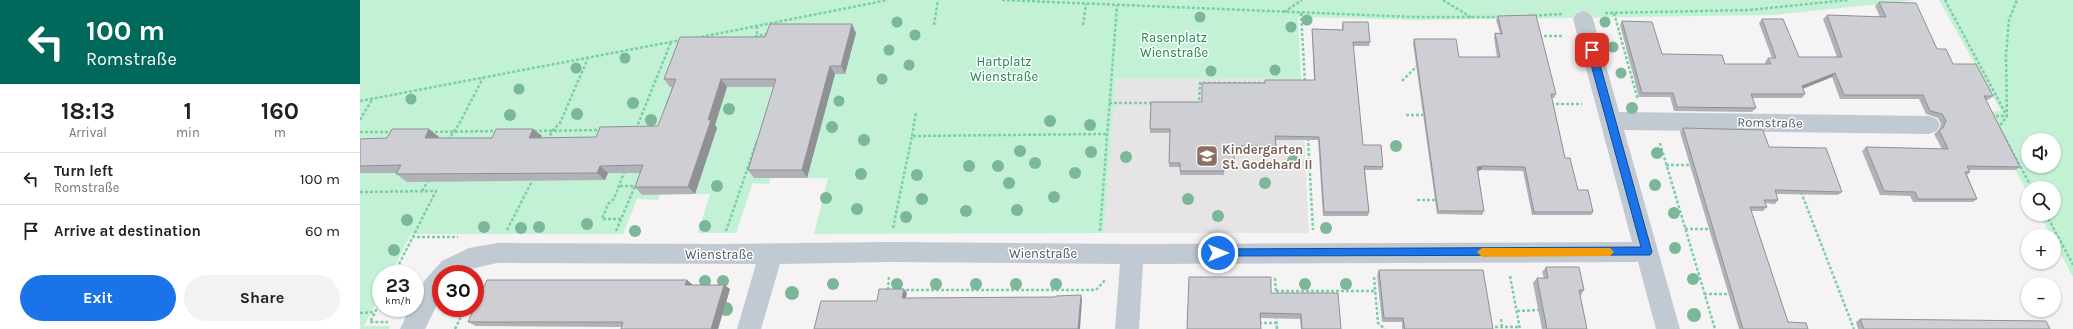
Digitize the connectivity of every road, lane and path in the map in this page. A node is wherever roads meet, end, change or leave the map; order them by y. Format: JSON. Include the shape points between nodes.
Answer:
{"nodes":[{"id":1,"x":888,"y":0,"type":"edge"},
{"id":2,"x":938,"y":0,"type":"edge"},
{"id":3,"x":1002,"y":0,"type":"edge"},
{"id":4,"x":1302,"y":0,"type":"edge"},
{"id":5,"x":1442,"y":0,"type":"edge"},
{"id":6,"x":1848,"y":0,"type":"edge"},
{"id":7,"x":1945,"y":0,"type":"edge"},
{"id":8,"x":2017,"y":0,"type":"edge"},
{"id":9,"x":1086,"y":4,"type":"junction"},
{"id":10,"x":1117,"y":5,"type":"junction"},
{"id":11,"x":1283,"y":12,"type":"junction"},
{"id":12,"x":1301,"y":13,"type":"junction"},
{"id":13,"x":1614,"y":13,"type":"junction"},
{"id":14,"x":1528,"y":16,"type":"edge"},
{"id":15,"x":1504,"y":17,"type":"edge"},
{"id":16,"x":1472,"y":18,"type":"junction"},
{"id":17,"x":1584,"y":21,"type":"junction"},
{"id":18,"x":934,"y":25,"type":"dead end"},
{"id":19,"x":1083,"y":25,"type":"dead end"},
{"id":20,"x":756,"y":26,"type":"junction"},
{"id":21,"x":772,"y":33,"type":"edge"},
{"id":22,"x":757,"y":36,"type":"junction"},
{"id":23,"x":1534,"y":36,"type":"edge"},
{"id":24,"x":694,"y":38,"type":"edge"},
{"id":25,"x":744,"y":40,"type":"edge"},
{"id":26,"x":686,"y":41,"type":"edge"},
{"id":27,"x":671,"y":42,"type":"junction"},
{"id":28,"x":588,"y":58,"type":"junction"},
{"id":29,"x":1416,"y":66,"type":"edge"},
{"id":30,"x":483,"y":78,"type":"junction"},
{"id":31,"x":1402,"y":81,"type":"dead end"},
{"id":32,"x":1268,"y":83,"type":"edge"},
{"id":33,"x":1298,"y":83,"type":"edge"},
{"id":34,"x":1305,"y":83,"type":"junction"},
{"id":35,"x":1306,"y":90,"type":"edge"},
{"id":36,"x":373,"y":98,"type":"junction"},
{"id":37,"x":360,"y":100,"type":"edge"},
{"id":38,"x":1108,"y":103,"type":"junction"},
{"id":39,"x":1161,"y":103,"type":"edge"},
{"id":40,"x":1191,"y":103,"type":"edge"},
{"id":41,"x":1548,"y":104,"type":"edge"},
{"id":42,"x":916,"y":112,"type":"dead end"},
{"id":43,"x":1609,"y":113,"type":"junction"},
{"id":44,"x":1406,"y":115,"type":"dead end"},
{"id":45,"x":1423,"y":115,"type":"edge"},
{"id":46,"x":1984,"y":116,"type":"edge"},
{"id":47,"x":2007,"y":116,"type":"junction"},
{"id":48,"x":360,"y":120,"type":"edge"},
{"id":49,"x":1649,"y":121,"type":"junction"},
{"id":50,"x":1929,"y":125,"type":"dead end"},
{"id":51,"x":605,"y":130,"type":"edge"},
{"id":52,"x":498,"y":131,"type":"edge"},
{"id":53,"x":529,"y":131,"type":"edge"},
{"id":54,"x":552,"y":131,"type":"junction"},
{"id":55,"x":360,"y":132,"type":"edge"},
{"id":56,"x":398,"y":132,"type":"edge"},
{"id":57,"x":429,"y":132,"type":"edge"},
{"id":58,"x":452,"y":132,"type":"junction"},
{"id":59,"x":1106,"y":134,"type":"junction"},
{"id":60,"x":638,"y":136,"type":"edge"},
{"id":61,"x":912,"y":136,"type":"junction"},
{"id":62,"x":1308,"y":137,"type":"edge"},
{"id":63,"x":765,"y":141,"type":"edge"},
{"id":64,"x":546,"y":145,"type":"edge"},
{"id":65,"x":445,"y":146,"type":"edge"},
{"id":66,"x":628,"y":164,"type":"edge"},
{"id":67,"x":1666,"y":165,"type":"junction"},
{"id":68,"x":1690,"y":165,"type":"dead end"},
{"id":69,"x":638,"y":180,"type":"edge"},
{"id":70,"x":532,"y":181,"type":"edge"},
{"id":71,"x":2028,"y":181,"type":"edge"},
{"id":72,"x":428,"y":182,"type":"edge"},
{"id":73,"x":620,"y":186,"type":"junction"},
{"id":74,"x":635,"y":186,"type":"junction"},
{"id":75,"x":1799,"y":187,"type":"edge"},
{"id":76,"x":360,"y":192,"type":"edge"},
{"id":77,"x":422,"y":192,"type":"junction"},
{"id":78,"x":1417,"y":200,"type":"dead end"},
{"id":79,"x":1435,"y":200,"type":"edge"},
{"id":80,"x":621,"y":219,"type":"junction"},
{"id":81,"x":2050,"y":221,"type":"edge"},
{"id":82,"x":1685,"y":228,"type":"junction"},
{"id":83,"x":1709,"y":229,"type":"dead end"},
{"id":84,"x":607,"y":252,"type":"junction"},
{"id":85,"x":1506,"y":252,"type":"junction"},
{"id":86,"x":1647,"y":252,"type":"junction"},
{"id":87,"x":497,"y":253,"type":"junction"},
{"id":88,"x":771,"y":253,"type":"junction"},
{"id":89,"x":1275,"y":253,"type":"junction"},
{"id":90,"x":1314,"y":253,"type":"junction"},
{"id":91,"x":1372,"y":253,"type":"junction"},
{"id":92,"x":718,"y":254,"type":"junction"},
{"id":93,"x":1098,"y":254,"type":"junction"},
{"id":94,"x":1132,"y":254,"type":"junction"},
{"id":95,"x":890,"y":260,"type":"junction"},
{"id":96,"x":399,"y":265,"type":"edge"},
{"id":97,"x":456,"y":265,"type":"edge"},
{"id":98,"x":2073,"y":266,"type":"edge"},
{"id":99,"x":432,"y":290,"type":"edge"},
{"id":100,"x":1276,"y":291,"type":"junction"},
{"id":101,"x":1375,"y":291,"type":"junction"},
{"id":102,"x":1704,"y":294,"type":"junction"},
{"id":103,"x":1728,"y":294,"type":"dead end"},
{"id":104,"x":1276,"y":297,"type":"edge"},
{"id":105,"x":1276,"y":309,"type":"edge"},
{"id":106,"x":1539,"y":310,"type":"dead end"},
{"id":107,"x":1517,"y":311,"type":"junction"},
{"id":108,"x":360,"y":312,"type":"edge"},
{"id":109,"x":372,"y":312,"type":"edge"},
{"id":110,"x":1284,"y":314,"type":"edge"},
{"id":111,"x":1276,"y":315,"type":"junction"},
{"id":112,"x":372,"y":317,"type":"edge"},
{"id":113,"x":461,"y":317,"type":"edge"},
{"id":114,"x":1501,"y":319,"type":"dead end"},
{"id":115,"x":1255,"y":322,"type":"edge"},
{"id":116,"x":1276,"y":323,"type":"junction"},
{"id":117,"x":414,"y":325,"type":"edge"},
{"id":118,"x":1487,"y":327,"type":"edge"},
{"id":119,"x":1502,"y":327,"type":"junction"},
{"id":120,"x":1520,"y":328,"type":"edge"},
{"id":121,"x":455,"y":329,"type":"edge"},
{"id":122,"x":749,"y":329,"type":"edge"},
{"id":123,"x":1127,"y":329,"type":"edge"},
{"id":124,"x":1277,"y":329,"type":"edge"},
{"id":125,"x":1385,"y":329,"type":"edge"},
{"id":126,"x":1668,"y":329,"type":"edge"},
{"id":127,"x":1715,"y":329,"type":"edge"},
{"id":128,"x":1854,"y":329,"type":"edge"}],
"edges":[{"from":1,"to":20,"type":"path"},
{"from":2,"to":18,"type":"path"},
{"from":3,"to":9,"type":"path"},
{"from":4,"to":11,"type":"path"},
{"from":5,"to":16,"type":"path"},
{"from":6,"to":13,"type":"path","via":[[1749,10]]},
{"from":7,"to":47,"type":"path"},
{"from":8,"to":47,"type":"path","via":[[2008,27],[2005,77]]},
{"from":9,"to":10,"type":"path"},
{"from":9,"to":19,"type":"path"},
{"from":10,"to":11,"type":"path"},
{"from":10,"to":38,"type":"path"},
{"from":11,"to":12,"type":"path"},
{"from":12,"to":16,"type":"path"},
{"from":12,"to":34,"type":"path"},
{"from":13,"to":17,"type":"path"},
{"from":13,"to":49,"type":"path"},
{"from":14,"to":17,"type":"path"},
{"from":15,"to":16,"type":"path"},
{"from":17,"to":23,"type":"path"},
{"from":17,"to":43,"type":"street"},
{"from":20,"to":22,"type":"path"},
{"from":20,"to":24,"type":"path"},
{"from":21,"to":22,"type":"path"},
{"from":22,"to":25,"type":"path"},
{"from":26,"to":27,"type":"path"},
{"from":27,"to":28,"type":"path"},
{"from":27,"to":60,"type":"path","via":[[636,130]]},
{"from":28,"to":30,"type":"path"},
{"from":28,"to":54,"type":"path","via":[[560,123]]},
{"from":29,"to":31,"type":"path"},
{"from":30,"to":36,"type":"path"},
{"from":30,"to":58,"type":"path","via":[[459,124]]},
{"from":32,"to":40,"type":"path","via":[[1200,83],[1199,103]]},
{"from":33,"to":34,"type":"path"},
{"from":34,"to":35,"type":"path"},
{"from":36,"to":37,"type":"path"},
{"from":36,"to":48,"type":"path"},
{"from":38,"to":39,"type":"path"},
{"from":38,"to":59,"type":"path"},
{"from":41,"to":43,"type":"path"},
{"from":42,"to":61,"type":"path"},
{"from":43,"to":49,"type":"street","name":"Romstraße"},
{"from":43,"to":86,"type":"street"},
{"from":44,"to":45,"type":"path"},
{"from":46,"to":47,"type":"path"},
{"from":47,"to":71,"type":"path","via":[[1999,127]]},
{"from":49,"to":50,"type":"street","name":"Romstraße"},
{"from":49,"to":67,"type":"path"},
{"from":51,"to":54,"type":"path"},
{"from":52,"to":58,"type":"path"},
{"from":53,"to":54,"type":"path"},
{"from":54,"to":64,"type":"path"},
{"from":55,"to":56,"type":"path"},
{"from":57,"to":58,"type":"path"},
{"from":58,"to":65,"type":"path"},
{"from":59,"to":61,"type":"path"},
{"from":59,"to":93,"type":"path"},
{"from":61,"to":95,"type":"path"},
{"from":62,"to":90,"type":"path"},
{"from":63,"to":92,"type":"path","via":[[757,141]]},
{"from":66,"to":73,"type":"path"},
{"from":67,"to":68,"type":"path"},
{"from":67,"to":82,"type":"path"},
{"from":69,"to":74,"type":"path"},
{"from":70,"to":87,"type":"path"},
{"from":72,"to":77,"type":"path"},
{"from":73,"to":74,"type":"path"},
{"from":73,"to":80,"type":"path","via":[[602,219]]},
{"from":74,"to":80,"type":"path"},
{"from":75,"to":128,"type":"path"},
{"from":76,"to":77,"type":"path"},
{"from":77,"to":96,"type":"path","via":[[436,191]]},
{"from":78,"to":79,"type":"path"},
{"from":80,"to":84,"type":"path"},
{"from":81,"to":98,"type":"path"},
{"from":82,"to":83,"type":"path"},
{"from":82,"to":102,"type":"path"},
{"from":84,"to":87,"type":"street","name":"Wienstraße"},
{"from":84,"to":92,"type":"street","name":"Wienstraße"},
{"from":85,"to":86,"type":"street","name":"Wienstraße"},
{"from":85,"to":91,"type":"street","name":"Wienstraße"},
{"from":85,"to":107,"type":"path"},
{"from":86,"to":126,"type":"street"},
{"from":87,"to":97,"type":"street","name":"Wienstraße","via":[[473,256]]},
{"from":88,"to":92,"type":"street","name":"Wienstraße"},
{"from":88,"to":95,"type":"street","name":"Wienstraße"},
{"from":88,"to":122,"type":"street"},
{"from":89,"to":90,"type":"street","name":"Wienstraße"},
{"from":89,"to":94,"type":"street","name":"Wienstraße"},
{"from":89,"to":100,"type":"path"},
{"from":90,"to":91,"type":"street","name":"Wienstraße"},
{"from":91,"to":101,"type":"path"},
{"from":93,"to":94,"type":"street","name":"Wienstraße"},
{"from":93,"to":95,"type":"street","name":"Wienstraße"},
{"from":94,"to":95,"type":"path","via":[[1096,290],[887,290]]},
{"from":94,"to":123,"type":"street"},
{"from":99,"to":117,"type":"street"},
{"from":100,"to":101,"type":"path"},
{"from":100,"to":104,"type":"path"},
{"from":101,"to":125,"type":"path","via":[[1378,324]]},
{"from":102,"to":103,"type":"path"},
{"from":102,"to":127,"type":"path"},
{"from":105,"to":111,"type":"path"},
{"from":106,"to":107,"type":"path"},
{"from":107,"to":120,"type":"path"},
{"from":108,"to":109,"type":"path"},
{"from":110,"to":111,"type":"path"},
{"from":111,"to":116,"type":"path"},
{"from":112,"to":117,"type":"path","via":[[370,322]]},
{"from":113,"to":121,"type":"path"},
{"from":114,"to":119,"type":"path"},
{"from":115,"to":116,"type":"path"},
{"from":116,"to":124,"type":"path"},
{"from":118,"to":119,"type":"path"},
{"from":119,"to":120,"type":"path"}]}
